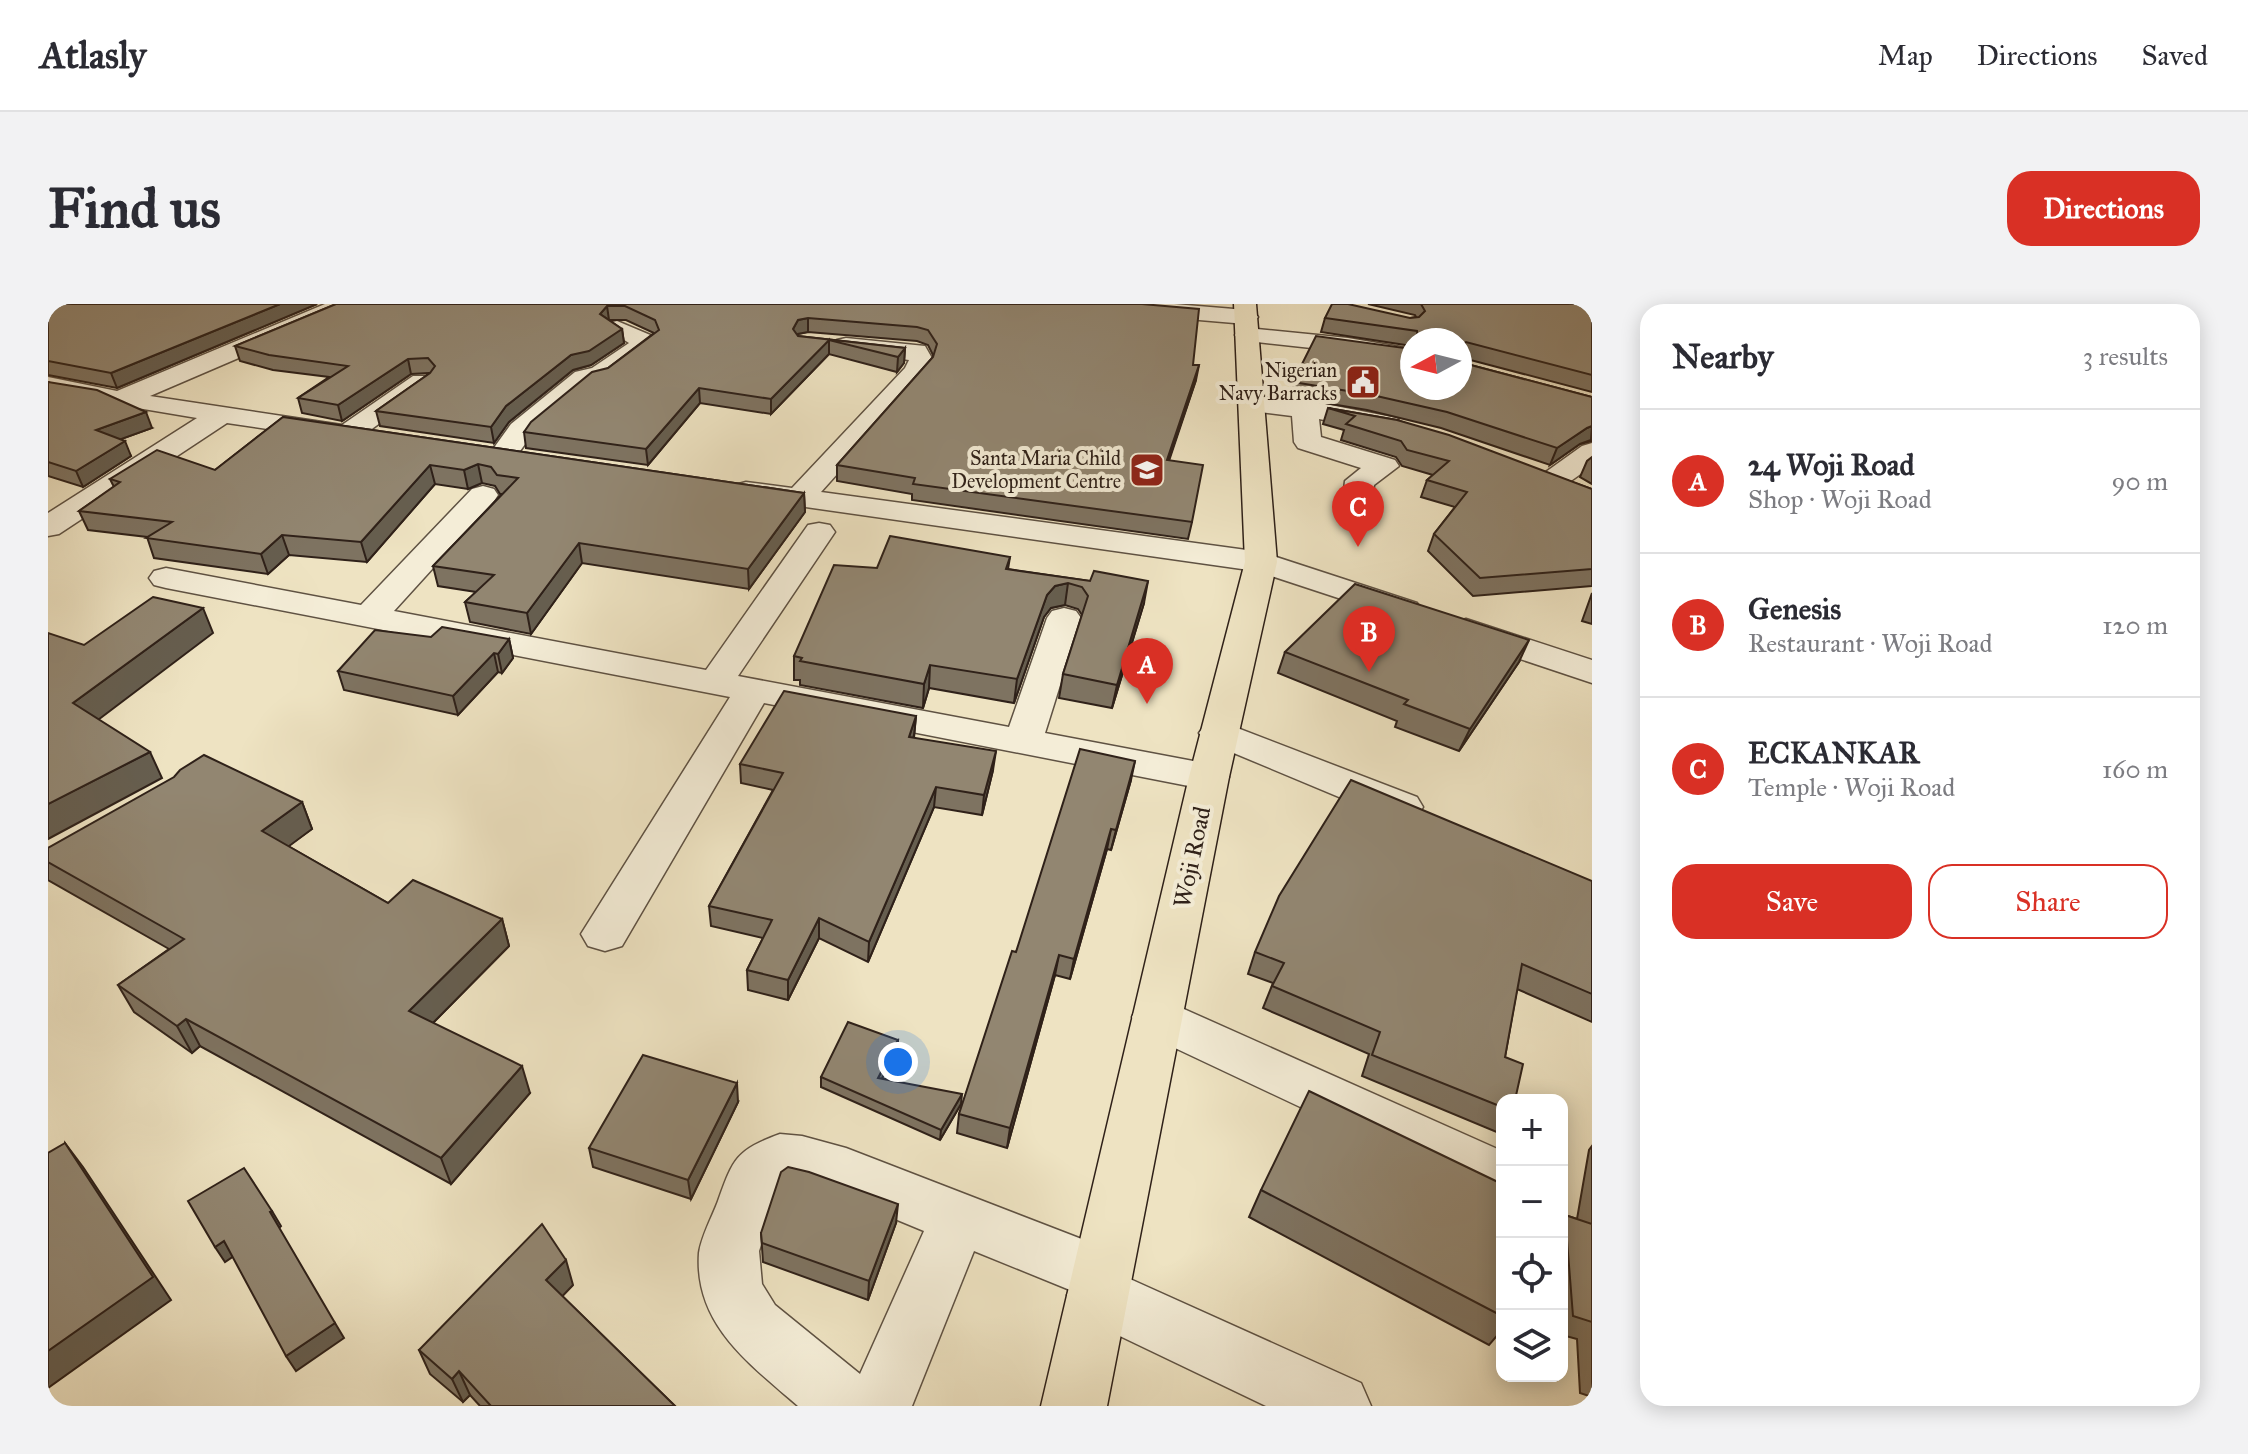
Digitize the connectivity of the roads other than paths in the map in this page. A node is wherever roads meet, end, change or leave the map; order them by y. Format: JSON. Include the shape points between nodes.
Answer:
{"nodes":[{"id":1,"x":295,"y":304,"type":"edge"},
{"id":2,"x":1094,"y":304,"type":"edge"},
{"id":3,"x":338,"y":307,"type":"edge"},
{"id":4,"x":1246,"y":319,"type":"edge"},
{"id":5,"x":617,"y":328,"type":"edge"},
{"id":6,"x":823,"y":343,"type":"edge"},
{"id":7,"x":1400,"y":354,"type":"edge"},
{"id":8,"x":422,"y":381,"type":"edge"},
{"id":9,"x":48,"y":385,"type":"edge"},
{"id":10,"x":110,"y":397,"type":"junction"},
{"id":11,"x":1252,"y":404,"type":"junction"},
{"id":12,"x":1305,"y":409,"type":"junction"},
{"id":13,"x":48,"y":413,"type":"edge"},
{"id":14,"x":222,"y":414,"type":"junction"},
{"id":15,"x":1408,"y":429,"type":"edge"},
{"id":16,"x":348,"y":433,"type":"junction"},
{"id":17,"x":390,"y":439,"type":"edge"},
{"id":18,"x":1592,"y":452,"type":"edge"},
{"id":19,"x":533,"y":460,"type":"edge"},
{"id":20,"x":1553,"y":480,"type":"edge"},
{"id":21,"x":721,"y":487,"type":"edge"},
{"id":22,"x":483,"y":495,"type":"dead end"},
{"id":23,"x":799,"y":499,"type":"junction"},
{"id":24,"x":1358,"y":499,"type":"dead end"},
{"id":25,"x":48,"y":527,"type":"edge"},
{"id":26,"x":819,"y":532,"type":"dead end"},
{"id":27,"x":1261,"y":562,"type":"junction"},
{"id":28,"x":166,"y":578,"type":"dead end"},
{"id":29,"x":369,"y":617,"type":"junction"},
{"id":30,"x":1064,"y":618,"type":"dead end"},
{"id":31,"x":1592,"y":672,"type":"edge"},
{"id":32,"x":734,"y":686,"type":"junction"},
{"id":33,"x":1219,"y":733,"type":"junction"},
{"id":34,"x":1023,"y":742,"type":"junction"},
{"id":35,"x":1209,"y":777,"type":"junction"},
{"id":36,"x":1434,"y":820,"type":"edge"},
{"id":37,"x":605,"y":934,"type":"dead end"},
{"id":38,"x":1157,"y":1017,"type":"junction"},
{"id":39,"x":1496,"y":1174,"type":"edge"},
{"id":40,"x":959,"y":1217,"type":"junction"},
{"id":41,"x":1100,"y":1285,"type":"junction"},
{"id":42,"x":847,"y":1406,"type":"edge"},
{"id":43,"x":879,"y":1406,"type":"edge"},
{"id":44,"x":1074,"y":1406,"type":"edge"},
{"id":45,"x":1338,"y":1406,"type":"edge"}],
"edges":[{"from":1,"to":3,"type":"street"},
{"from":2,"to":4,"type":"street"},
{"from":3,"to":10,"type":"street"},
{"from":4,"to":7,"type":"street"},
{"from":4,"to":11,"type":"main road","name":"Woji Road"},
{"from":5,"to":19,"type":"street","via":[[646,342],[599,375],[584,377],[488,454]]},
{"from":6,"to":23,"type":"street","via":[[916,351],[921,360]]},
{"from":8,"to":16,"type":"street"},
{"from":9,"to":10,"type":"street"},
{"from":10,"to":13,"type":"street"},
{"from":10,"to":14,"type":"street"},
{"from":11,"to":12,"type":"street"},
{"from":11,"to":27,"type":"main road","name":"Woji Road"},
{"from":12,"to":15,"type":"street"},
{"from":12,"to":24,"type":"street","via":[[1308,442],[1385,466],[1360,481]]},
{"from":14,"to":16,"type":"street"},
{"from":14,"to":25,"type":"street"},
{"from":16,"to":17,"type":"street"},
{"from":18,"to":20,"type":"street"},
{"from":21,"to":23,"type":"street"},
{"from":22,"to":29,"type":"street"},
{"from":23,"to":27,"type":"street"},
{"from":26,"to":32,"type":"street"},
{"from":27,"to":31,"type":"street"},
{"from":27,"to":33,"type":"main road","name":"Woji Road"},
{"from":28,"to":29,"type":"street"},
{"from":29,"to":32,"type":"street"},
{"from":30,"to":34,"type":"street"},
{"from":32,"to":34,"type":"street"},
{"from":32,"to":37,"type":"street"},
{"from":33,"to":35,"type":"main road","name":"Woji Road"},
{"from":33,"to":36,"type":"street"},
{"from":34,"to":35,"type":"street"},
{"from":35,"to":38,"type":"main road","name":"Woji Road"},
{"from":38,"to":39,"type":"street"},
{"from":38,"to":41,"type":"main road","name":"Woji Road"},
{"from":40,"to":41,"type":"street"},
{"from":40,"to":42,"type":"street","via":[[802,1160],[780,1158],[756,1174],[729,1251],[732,1291],[753,1326]]},
{"from":40,"to":43,"type":"street"},
{"from":41,"to":44,"type":"main road","name":"Woji Road"},
{"from":41,"to":45,"type":"street"}]}
